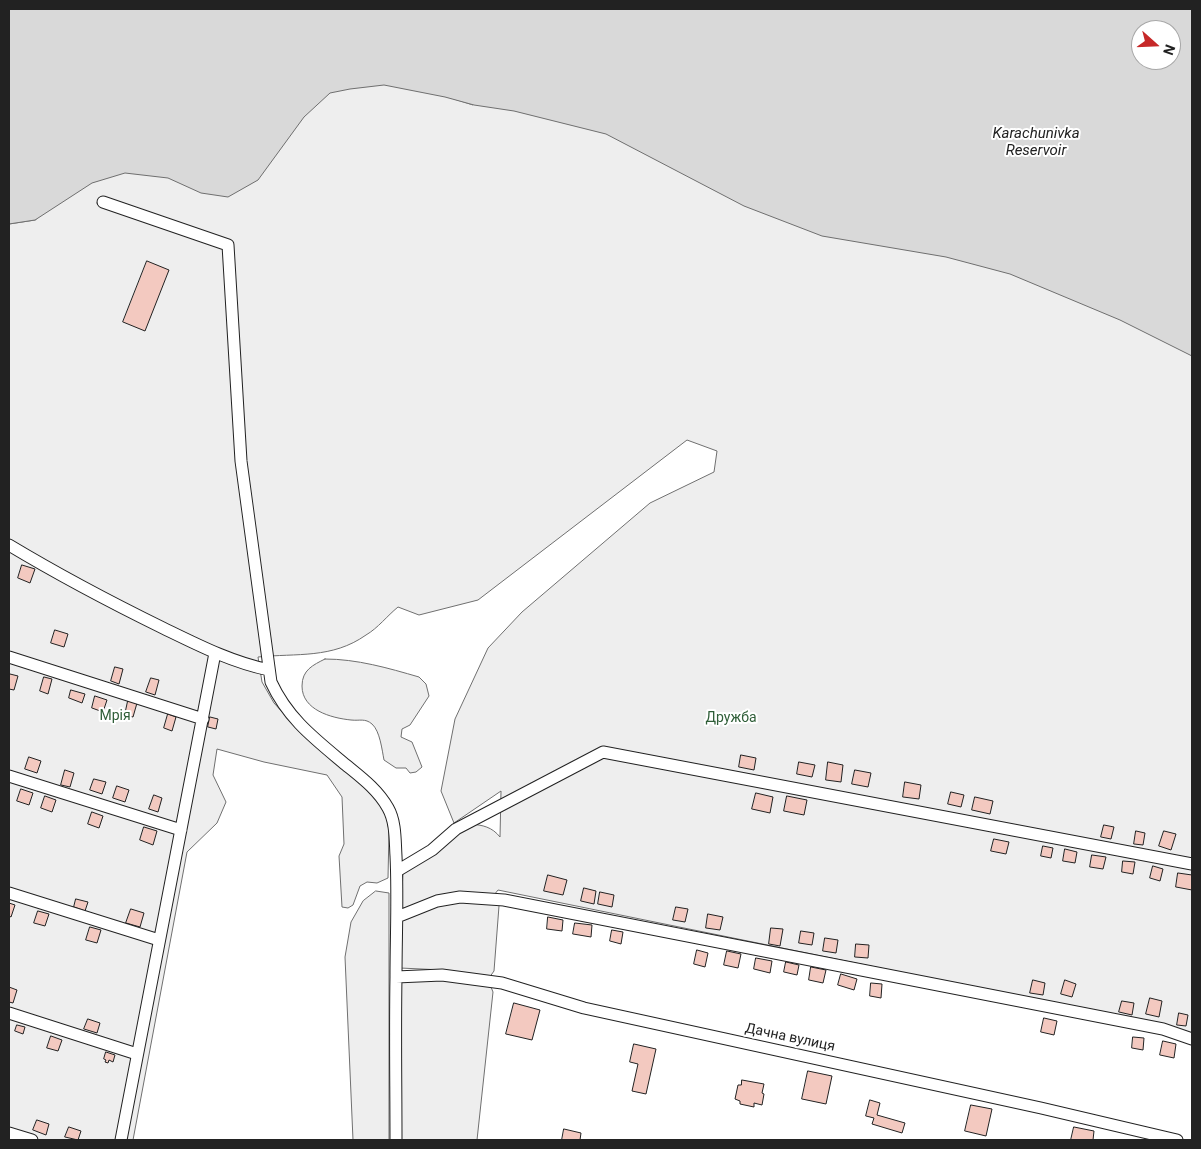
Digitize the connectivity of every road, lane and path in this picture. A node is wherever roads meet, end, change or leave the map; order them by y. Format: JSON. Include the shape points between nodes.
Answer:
{"nodes":[{"id":1,"x":103,"y":202,"type":"dead end"},
{"id":2,"x":9,"y":545,"type":"edge"},
{"id":3,"x":216,"y":653,"type":"junction"},
{"id":4,"x":9,"y":657,"type":"edge"},
{"id":5,"x":269,"y":670,"type":"junction"},
{"id":6,"x":203,"y":719,"type":"junction"},
{"id":7,"x":9,"y":776,"type":"edge"},
{"id":8,"x":181,"y":830,"type":"junction"},
{"id":9,"x":1192,"y":864,"type":"edge"},
{"id":10,"x":397,"y":871,"type":"junction"},
{"id":11,"x":9,"y":893,"type":"edge"},
{"id":12,"x":397,"y":917,"type":"junction"},
{"id":13,"x":159,"y":940,"type":"junction"},
{"id":14,"x":396,"y":977,"type":"junction"},
{"id":15,"x":9,"y":1013,"type":"edge"},
{"id":16,"x":1192,"y":1039,"type":"edge"},
{"id":17,"x":137,"y":1054,"type":"junction"},
{"id":18,"x":9,"y":1133,"type":"edge"},
{"id":19,"x":32,"y":1140,"type":"edge"},
{"id":20,"x":121,"y":1140,"type":"edge"},
{"id":21,"x":396,"y":1140,"type":"edge"},
{"id":22,"x":1178,"y":1140,"type":"edge"}],
"edges":[{"from":1,"to":5,"type":"street","via":[[228,245],[241,461]]},
{"from":2,"to":3,"type":"street","via":[[67,580]]},
{"from":3,"to":5,"type":"street"},
{"from":3,"to":6,"type":"street"},
{"from":4,"to":6,"type":"street"},
{"from":5,"to":10,"type":"street","via":[[271,682],[293,718],[381,797],[395,831]]},
{"from":6,"to":8,"type":"street"},
{"from":7,"to":8,"type":"street"},
{"from":8,"to":13,"type":"street"},
{"from":9,"to":10,"type":"street","via":[[603,752],[456,828],[432,850]]},
{"from":10,"to":12,"type":"street"},
{"from":11,"to":13,"type":"street"},
{"from":12,"to":14,"type":"street"},
{"from":12,"to":16,"type":"street","via":[[437,901],[460,897],[504,900],[1163,1030]]},
{"from":13,"to":17,"type":"street"},
{"from":14,"to":21,"type":"street"},
{"from":14,"to":22,"type":"street","name":"Дачна вулиця","via":[[442,975],[502,983],[584,1008]]},
{"from":15,"to":17,"type":"street"},
{"from":17,"to":20,"type":"street"},
{"from":18,"to":19,"type":"street"}]}
